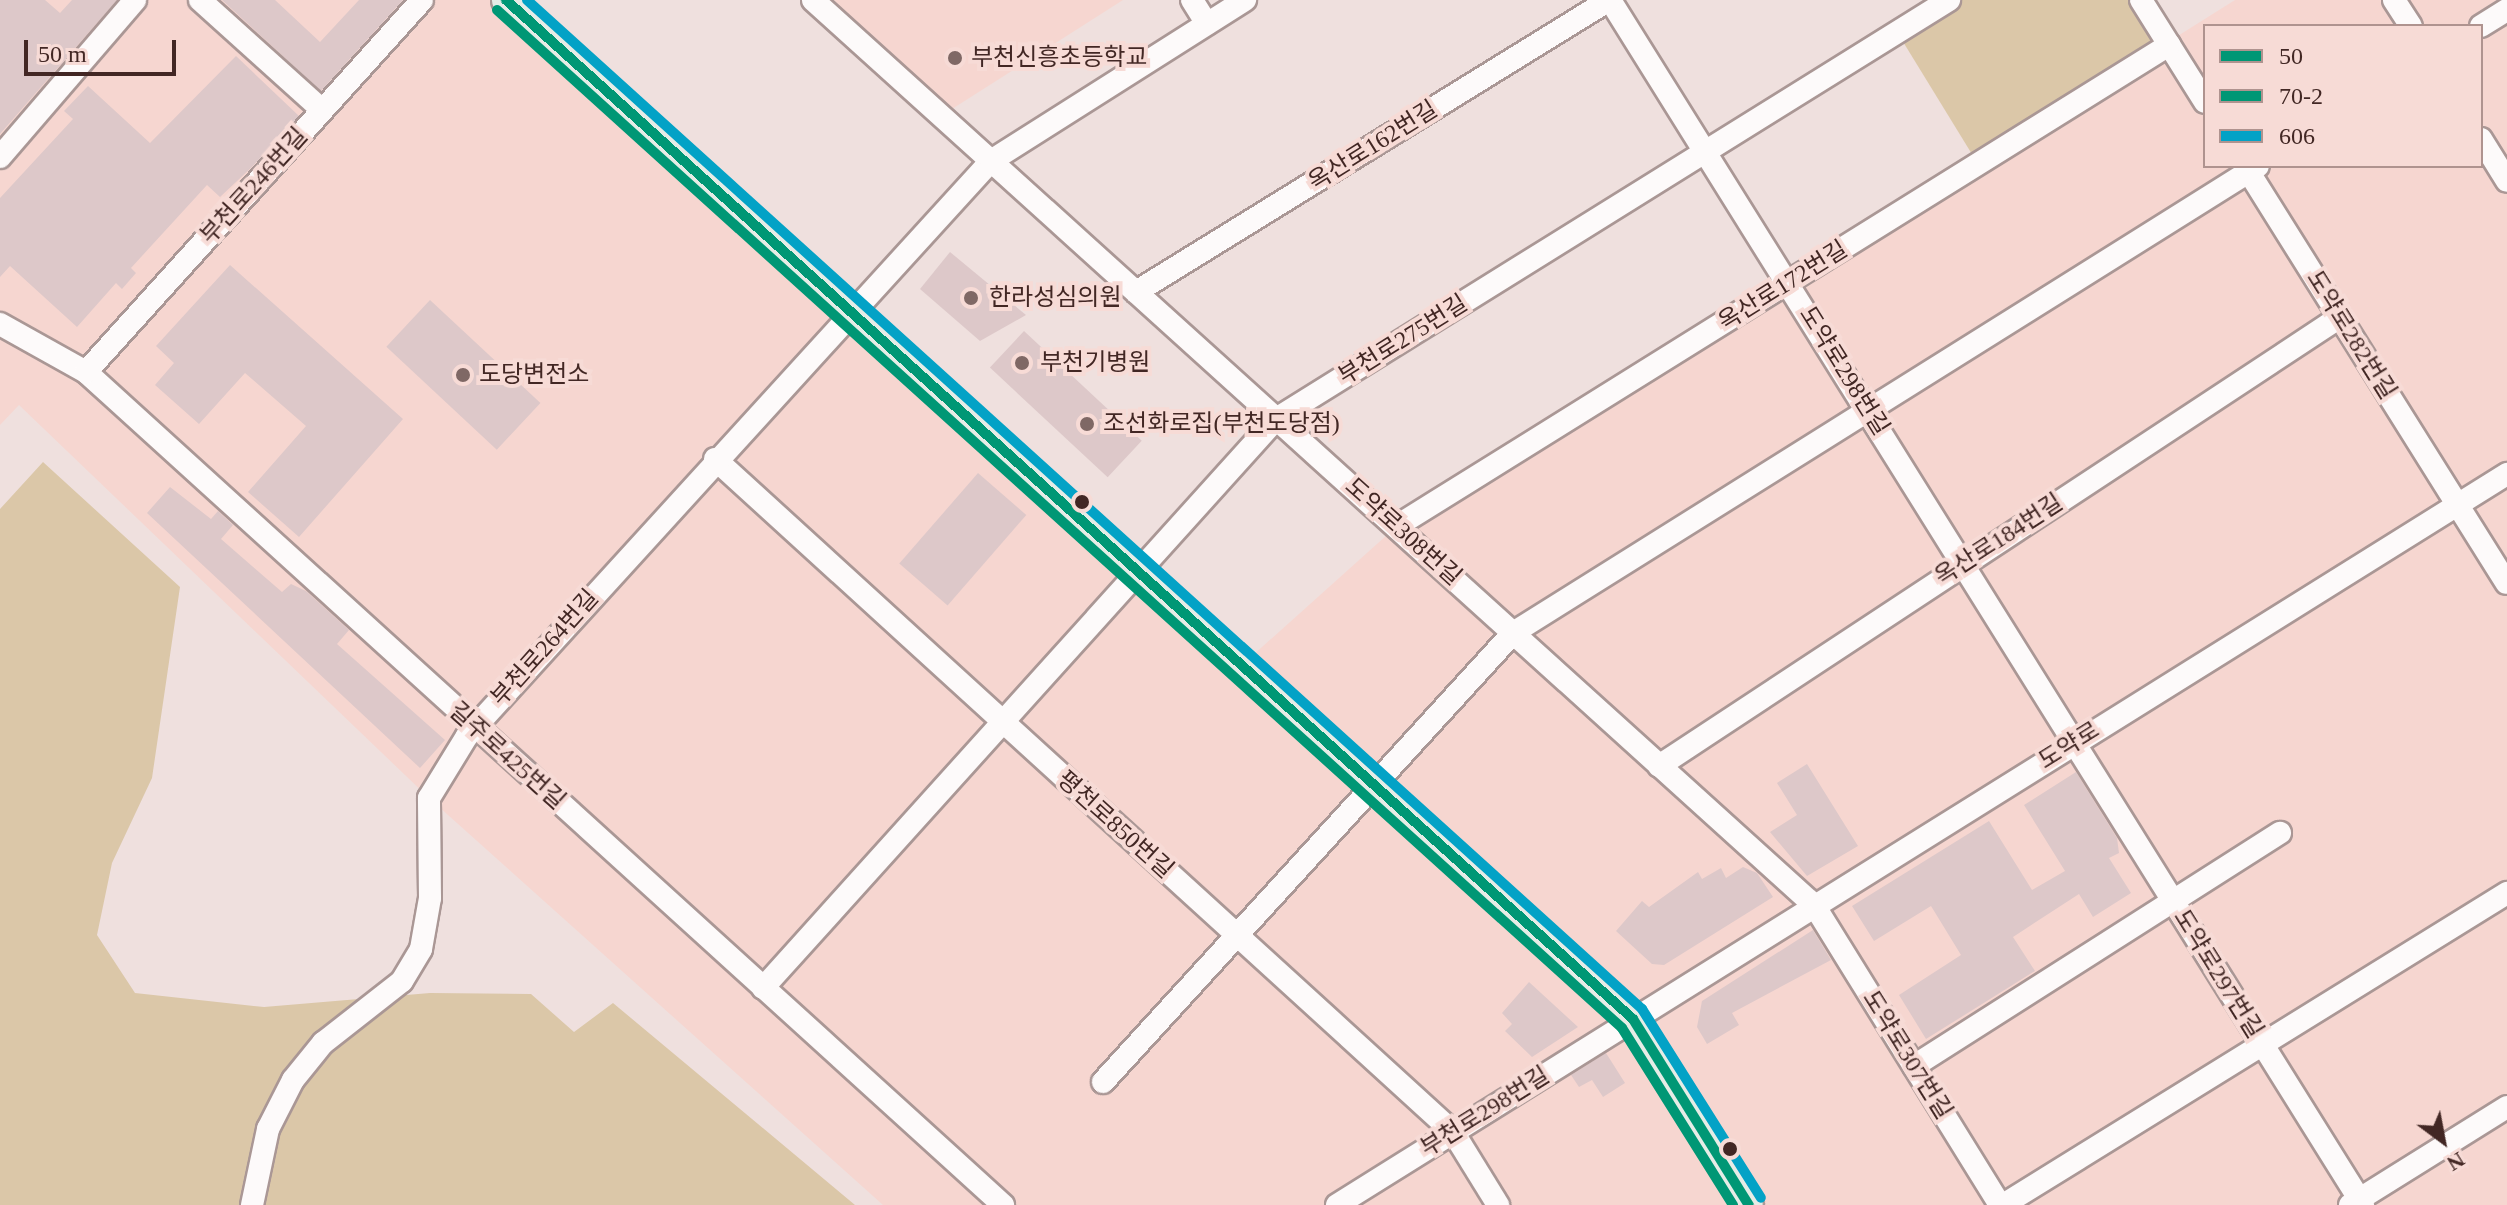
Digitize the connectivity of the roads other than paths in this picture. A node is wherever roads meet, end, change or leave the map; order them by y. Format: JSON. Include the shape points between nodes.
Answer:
{"nodes":[{"id":1,"x":135,"y":0,"type":"edge"},
{"id":2,"x":200,"y":0,"type":"edge"},
{"id":3,"x":422,"y":0,"type":"edge"},
{"id":4,"x":506,"y":0,"type":"edge"},
{"id":5,"x":813,"y":0,"type":"edge"},
{"id":6,"x":1192,"y":0,"type":"edge"},
{"id":7,"x":1245,"y":0,"type":"edge"},
{"id":8,"x":1610,"y":0,"type":"edge"},
{"id":9,"x":1949,"y":0,"type":"edge"},
{"id":10,"x":2141,"y":0,"type":"edge"},
{"id":11,"x":2394,"y":0,"type":"edge"},
{"id":12,"x":2507,"y":10,"type":"edge"},
{"id":13,"x":1207,"y":24,"type":"junction"},
{"id":14,"x":2410,"y":24,"type":"edge"},
{"id":15,"x":2483,"y":25,"type":"edge"},
{"id":16,"x":2169,"y":45,"type":"junction"},
{"id":17,"x":2203,"y":99,"type":"edge"},
{"id":18,"x":322,"y":110,"type":"junction"},
{"id":19,"x":2483,"y":142,"type":"edge"},
{"id":20,"x":1705,"y":152,"type":"junction"},
{"id":21,"x":0,"y":157,"type":"edge"},
{"id":22,"x":991,"y":161,"type":"junction"},
{"id":23,"x":2250,"y":168,"type":"edge"},
{"id":24,"x":2507,"y":181,"type":"edge"},
{"id":25,"x":1788,"y":283,"type":"junction"},
{"id":26,"x":1136,"y":292,"type":"junction"},
{"id":27,"x":848,"y":310,"type":"junction"},
{"id":28,"x":2340,"y":317,"type":"junction"},
{"id":29,"x":0,"y":324,"type":"edge"},
{"id":30,"x":86,"y":372,"type":"junction"},
{"id":31,"x":1869,"y":409,"type":"junction"},
{"id":32,"x":1276,"y":419,"type":"junction"},
{"id":33,"x":715,"y":459,"type":"junction"},
{"id":34,"x":2507,"y":474,"type":"edge"},
{"id":35,"x":2458,"y":504,"type":"junction"},
{"id":36,"x":1397,"y":526,"type":"junction"},
{"id":37,"x":1963,"y":563,"type":"junction"},
{"id":38,"x":1139,"y":572,"type":"junction"},
{"id":39,"x":2507,"y":583,"type":"edge"},
{"id":40,"x":1513,"y":633,"type":"junction"},
{"id":41,"x":1002,"y":724,"type":"junction"},
{"id":42,"x":474,"y":727,"type":"junction"},
{"id":43,"x":2076,"y":742,"type":"junction"},
{"id":44,"x":1659,"y":766,"type":"junction"},
{"id":45,"x":1374,"y":784,"type":"junction"},
{"id":46,"x":2280,"y":833,"type":"dead end"},
{"id":47,"x":2507,"y":893,"type":"edge"},
{"id":48,"x":2171,"y":900,"type":"junction"},
{"id":49,"x":1814,"y":905,"type":"junction"},
{"id":50,"x":1235,"y":934,"type":"junction"},
{"id":51,"x":763,"y":988,"type":"junction"},
{"id":52,"x":1633,"y":1019,"type":"junction"},
{"id":53,"x":2262,"y":1044,"type":"junction"},
{"id":54,"x":1914,"y":1066,"type":"junction"},
{"id":55,"x":1103,"y":1082,"type":"dead end"},
{"id":56,"x":2507,"y":1107,"type":"edge"},
{"id":57,"x":1453,"y":1132,"type":"junction"},
{"id":58,"x":2357,"y":1203,"type":"edge"},
{"id":59,"x":252,"y":1205,"type":"edge"},
{"id":60,"x":1003,"y":1205,"type":"edge"},
{"id":61,"x":1337,"y":1205,"type":"edge"},
{"id":62,"x":1498,"y":1205,"type":"edge"},
{"id":63,"x":1749,"y":1205,"type":"edge"},
{"id":64,"x":2001,"y":1205,"type":"edge"}],
"edges":[{"from":1,"to":21,"type":"street"},
{"from":2,"to":18,"type":"street"},
{"from":3,"to":18,"type":"street","name":"부천로246번길"},
{"from":4,"to":27,"type":"main road"},
{"from":5,"to":22,"type":"street","name":"도약로308번길"},
{"from":6,"to":13,"type":"street"},
{"from":7,"to":13,"type":"street","name":"부천로264번길"},
{"from":8,"to":20,"type":"street","name":"도약로298번길"},
{"from":8,"to":26,"type":"street","name":"옥산로162번길"},
{"from":9,"to":20,"type":"street","name":"부천로275번길"},
{"from":10,"to":16,"type":"street"},
{"from":11,"to":14,"type":"street"},
{"from":12,"to":15,"type":"street"},
{"from":13,"to":22,"type":"street","name":"부천로264번길"},
{"from":16,"to":17,"type":"street"},
{"from":16,"to":25,"type":"street","name":"옥산로172번길"},
{"from":18,"to":30,"type":"street","name":"부천로246번길"},
{"from":19,"to":24,"type":"street"},
{"from":20,"to":25,"type":"street","name":"도약로298번길"},
{"from":20,"to":32,"type":"street","name":"부천로275번길"},
{"from":22,"to":26,"type":"street","name":"도약로308번길"},
{"from":22,"to":27,"type":"street","name":"부천로264번길"},
{"from":23,"to":28,"type":"street","name":"도약로282번길"},
{"from":23,"to":31,"type":"street"},
{"from":25,"to":31,"type":"street","name":"도약로298번길"},
{"from":25,"to":36,"type":"street","name":"옥산로172번길"},
{"from":26,"to":32,"type":"street","name":"도약로308번길"},
{"from":27,"to":33,"type":"street","name":"부천로264번길"},
{"from":27,"to":38,"type":"main road"},
{"from":28,"to":35,"type":"street","name":"도약로282번길"},
{"from":28,"to":37,"type":"street","name":"옥산로184번길"},
{"from":29,"to":30,"type":"street","name":"길주로425번길"},
{"from":30,"to":42,"type":"street","name":"길주로425번길"},
{"from":31,"to":37,"type":"street","name":"도약로298번길"},
{"from":31,"to":40,"type":"street"},
{"from":32,"to":36,"type":"street","name":"도약로308번길"},
{"from":32,"to":38,"type":"street","name":"부천로275번길"},
{"from":33,"to":41,"type":"street","name":"평천로850번길"},
{"from":33,"to":42,"type":"street","name":"부천로264번길"},
{"from":34,"to":35,"type":"street","name":"도약로"},
{"from":35,"to":39,"type":"street","name":"도약로282번길"},
{"from":35,"to":43,"type":"street","name":"도약로"},
{"from":36,"to":40,"type":"street","name":"도약로308번길"},
{"from":37,"to":43,"type":"street","name":"도약로298번길"},
{"from":37,"to":44,"type":"street","name":"옥산로184번길"},
{"from":38,"to":41,"type":"street","name":"부천로275번길"},
{"from":38,"to":45,"type":"main road"},
{"from":40,"to":44,"type":"street","name":"도약로308번길"},
{"from":40,"to":45,"type":"street"},
{"from":41,"to":50,"type":"street","name":"평천로850번길"},
{"from":41,"to":51,"type":"street","name":"부천로275번길"},
{"from":42,"to":51,"type":"street","name":"길주로425번길"},
{"from":42,"to":59,"type":"street","name":"부천로264번길","via":[[429,798],[430,898],[421,949],[402,981],[323,1043],[293,1080],[268,1129]]},
{"from":43,"to":48,"type":"street","name":"도약로297번길"},
{"from":43,"to":49,"type":"street","name":"도약로"},
{"from":44,"to":49,"type":"street","name":"도약로308번길"},
{"from":45,"to":50,"type":"street"},
{"from":45,"to":52,"type":"main road"},
{"from":46,"to":48,"type":"street"},
{"from":47,"to":53,"type":"street"},
{"from":48,"to":53,"type":"street","name":"도약로297번길"},
{"from":48,"to":54,"type":"street"},
{"from":49,"to":52,"type":"street","name":"도약로"},
{"from":49,"to":54,"type":"street","name":"도약로307번길"},
{"from":50,"to":55,"type":"street"},
{"from":50,"to":57,"type":"street","name":"평천로850번길"},
{"from":51,"to":60,"type":"street","name":"길주로425번길"},
{"from":52,"to":57,"type":"street","name":"부천로298번길"},
{"from":52,"to":63,"type":"main road"},
{"from":53,"to":58,"type":"street","name":"도약로297번길"},
{"from":53,"to":64,"type":"street"},
{"from":54,"to":64,"type":"street","name":"도약로307번길"},
{"from":56,"to":58,"type":"street"},
{"from":57,"to":61,"type":"street","name":"부천로298번길"},
{"from":57,"to":62,"type":"street","name":"평천로850번길"}]}
